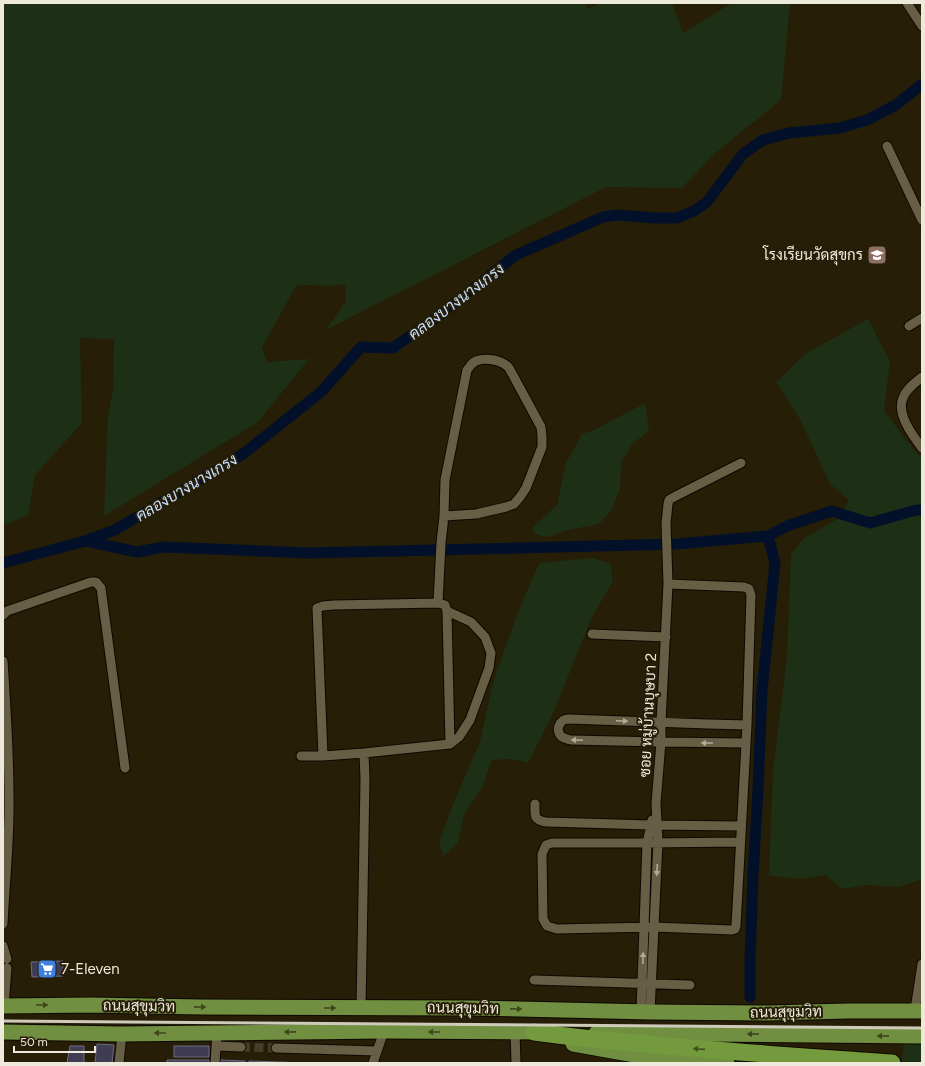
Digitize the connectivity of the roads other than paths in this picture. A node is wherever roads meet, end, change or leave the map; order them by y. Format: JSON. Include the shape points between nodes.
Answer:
{"nodes":[{"id":1,"x":907,"y":3,"type":"edge"},
{"id":2,"x":922,"y":26,"type":"edge"},
{"id":3,"x":887,"y":146,"type":"dead end"},
{"id":4,"x":922,"y":220,"type":"edge"},
{"id":5,"x":922,"y":318,"type":"edge"},
{"id":6,"x":909,"y":326,"type":"dead end"},
{"id":7,"x":922,"y":377,"type":"edge"},
{"id":8,"x":922,"y":448,"type":"edge"},
{"id":9,"x":741,"y":463,"type":"dead end"},
{"id":10,"x":444,"y":516,"type":"junction"},
{"id":11,"x":668,"y":584,"type":"junction"},
{"id":12,"x":438,"y":603,"type":"junction"},
{"id":13,"x":447,"y":611,"type":"junction"},
{"id":14,"x":3,"y":615,"type":"edge"},
{"id":15,"x":592,"y":634,"type":"dead end"},
{"id":16,"x":666,"y":637,"type":"junction"},
{"id":17,"x":3,"y":661,"type":"edge"},
{"id":18,"x":662,"y":722,"type":"junction"},
{"id":19,"x":747,"y":725,"type":"junction"},
{"id":20,"x":661,"y":742,"type":"junction"},
{"id":21,"x":746,"y":743,"type":"junction"},
{"id":22,"x":450,"y":744,"type":"junction"},
{"id":23,"x":364,"y":753,"type":"junction"},
{"id":24,"x":301,"y":756,"type":"dead end"},
{"id":25,"x":323,"y":756,"type":"junction"},
{"id":26,"x":125,"y":768,"type":"dead end"},
{"id":27,"x":535,"y":804,"type":"dead end"},
{"id":28,"x":654,"y":825,"type":"junction"},
{"id":29,"x":741,"y":826,"type":"junction"},
{"id":30,"x":658,"y":842,"type":"junction"},
{"id":31,"x":740,"y":842,"type":"junction"},
{"id":32,"x":647,"y":843,"type":"junction"},
{"id":33,"x":3,"y":924,"type":"edge"},
{"id":34,"x":649,"y":927,"type":"junction"},
{"id":35,"x":3,"y":946,"type":"edge"},
{"id":36,"x":922,"y":964,"type":"edge"},
{"id":37,"x":534,"y":980,"type":"dead end"},
{"id":38,"x":647,"y":983,"type":"junction"},
{"id":39,"x":690,"y":985,"type":"dead end"},
{"id":40,"x":4,"y":1006,"type":"edge"},
{"id":41,"x":361,"y":1008,"type":"junction"},
{"id":42,"x":472,"y":1008,"type":"junction"},
{"id":43,"x":919,"y":1011,"type":"edge"},
{"id":44,"x":646,"y":1012,"type":"junction"},
{"id":45,"x":384,"y":1031,"type":"junction"},
{"id":46,"x":3,"y":1032,"type":"edge"},
{"id":47,"x":473,"y":1032,"type":"junction"},
{"id":48,"x":522,"y":1032,"type":"junction"},
{"id":49,"x":122,"y":1034,"type":"junction"},
{"id":50,"x":922,"y":1036,"type":"edge"},
{"id":51,"x":217,"y":1039,"type":"junction"},
{"id":52,"x":241,"y":1047,"type":"tunnel mouth"},
{"id":53,"x":276,"y":1048,"type":"tunnel mouth"},
{"id":54,"x":377,"y":1051,"type":"junction"},
{"id":55,"x":647,"y":1060,"type":"edge"},
{"id":56,"x":119,"y":1063,"type":"edge"},
{"id":57,"x":215,"y":1063,"type":"edge"},
{"id":58,"x":373,"y":1063,"type":"edge"},
{"id":59,"x":516,"y":1063,"type":"edge"},
{"id":60,"x":717,"y":1063,"type":"edge"},
{"id":61,"x":892,"y":1063,"type":"edge"}],
"edges":[{"from":1,"to":2,"type":"street"},
{"from":3,"to":4,"type":"street"},
{"from":5,"to":6,"type":"street"},
{"from":7,"to":8,"type":"street","via":[[908,390],[901,406],[910,432]]},
{"from":9,"to":11,"type":"street","name":"ซอย หมู่บ้านบุษบา 2","via":[[669,500],[666,535]]},
{"from":10,"to":10,"type":"street","via":[[445,480],[467,370],[476,361],[486,359],[506,364],[541,427],[542,448],[526,488],[514,504],[506,507],[476,514]]},
{"from":10,"to":12,"type":"street"},
{"from":11,"to":16,"type":"street","name":"ซอย หมู่บ้านบุษบา 2"},
{"from":11,"to":19,"type":"street","via":[[749,589],[751,595]]},
{"from":12,"to":13,"type":"street","via":[[445,605]]},
{"from":12,"to":25,"type":"street","via":[[318,608]]},
{"from":13,"to":22,"type":"street"},
{"from":13,"to":22,"type":"street","via":[[471,622],[485,637],[491,652],[489,668],[470,720],[459,737]]},
{"from":14,"to":26,"type":"street","via":[[7,611],[91,582],[96,582],[101,588]]},
{"from":15,"to":16,"type":"street"},
{"from":16,"to":18,"type":"street","name":"ซอย หมู่บ้านบุษบา 2"},
{"from":17,"to":33,"type":"street","via":[[9,796]]},
{"from":18,"to":19,"type":"street"},
{"from":18,"to":20,"type":"street","name":"ซอย หมู่บ้านบุษบา 2"},
{"from":20,"to":18,"type":"street","one_way":true,"via":[[571,740],[564,738],[558,727],[564,719]]},
{"from":19,"to":21,"type":"street"},
{"from":21,"to":20,"type":"street","one_way":true},
{"from":20,"to":28,"type":"street","name":"ซอย หมู่บ้านบุษบา 2"},
{"from":21,"to":29,"type":"street"},
{"from":22,"to":23,"type":"street"},
{"from":23,"to":25,"type":"street"},
{"from":23,"to":41,"type":"street"},
{"from":24,"to":25,"type":"street"},
{"from":27,"to":28,"type":"street","via":[[535,817],[540,821]]},
{"from":28,"to":29,"type":"street"},
{"from":28,"to":30,"type":"street","name":"ซอย หมู่บ้านบุษบา 2"},
{"from":28,"to":32,"type":"street"},
{"from":29,"to":31,"type":"street"},
{"from":30,"to":31,"type":"street"},
{"from":30,"to":32,"type":"street"},
{"from":30,"to":34,"type":"street","name":"ซอย หมู่บ้านบุษบา 2","one_way":true},
{"from":31,"to":34,"type":"street","via":[[735,929]]},
{"from":32,"to":34,"type":"street"},
{"from":32,"to":34,"type":"street","via":[[552,842],[546,845],[542,854],[542,919],[547,926],[557,929]]},
{"from":34,"to":38,"type":"street","name":"ซอย หมู่บ้านบุษบา 2"},
{"from":35,"to":40,"type":"street","via":[[6,964]]},
{"from":36,"to":43,"type":"street"},
{"from":37,"to":38,"type":"street"},
{"from":38,"to":39,"type":"street"},
{"from":38,"to":44,"type":"street","name":"ซอย หมู่บ้านบุษบา 2"},
{"from":40,"to":41,"type":"highway","name":"ถนนสุขุมวิท","one_way":true},
{"from":41,"to":42,"type":"highway","name":"ถนนสุขุมวิท"},
{"from":42,"to":44,"type":"highway","name":"ถนนสุขุมวิท","one_way":true},
{"from":42,"to":47,"type":"highway"},
{"from":43,"to":44,"type":"highway","name":"ถนนสุขุมวิท"},
{"from":47,"to":45,"type":"highway","name":"ถนนสุขุมวิท","one_way":true},
{"from":45,"to":51,"type":"highway","name":"ถนนสุขุมวิท","one_way":true},
{"from":45,"to":54,"type":"street"},
{"from":46,"to":49,"type":"highway","name":"ถนนสุขุมวิท"},
{"from":47,"to":48,"type":"highway","name":"ถนนสุขุมวิท"},
{"from":50,"to":48,"type":"highway","name":"ถนนสุขุมวิท","one_way":true},
{"from":48,"to":55,"type":"highway"},
{"from":48,"to":59,"type":"street"},
{"from":61,"to":48,"type":"highway","one_way":true,"via":[[684,1048]]},
{"from":51,"to":49,"type":"highway","name":"ถนนสุขุมวิท","one_way":true},
{"from":49,"to":56,"type":"street"},
{"from":51,"to":52,"type":"street"},
{"from":51,"to":57,"type":"street"},
{"from":53,"to":54,"type":"street"},
{"from":54,"to":58,"type":"street"},
{"from":55,"to":60,"type":"highway"}]}
